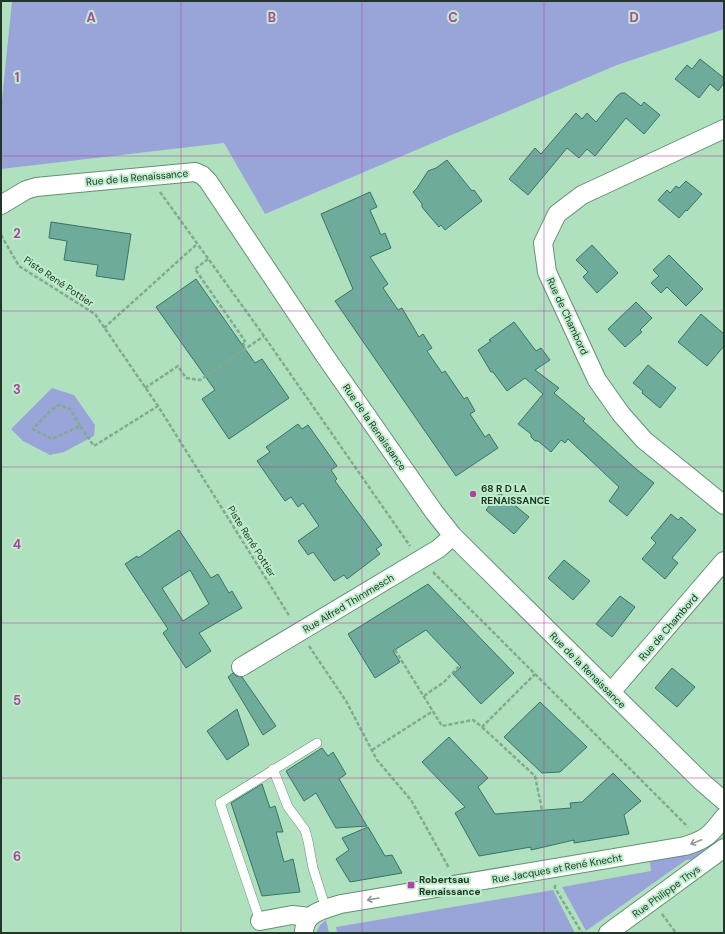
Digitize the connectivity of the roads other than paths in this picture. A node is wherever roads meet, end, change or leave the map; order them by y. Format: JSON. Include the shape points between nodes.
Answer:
{"nodes":[{"id":1,"x":724,"y":129,"type":"edge"},
{"id":2,"x":1,"y":205,"type":"edge"},
{"id":3,"x":724,"y":506,"type":"edge"},
{"id":4,"x":453,"y":536,"type":"junction"},
{"id":5,"x":724,"y":561,"type":"edge"},
{"id":6,"x":241,"y":668,"type":"dead end"},
{"id":7,"x":611,"y":692,"type":"junction"},
{"id":8,"x":317,"y":743,"type":"dead end"},
{"id":9,"x":273,"y":769,"type":"junction"},
{"id":10,"x":724,"y":801,"type":"edge"},
{"id":11,"x":724,"y":816,"type":"edge"},
{"id":12,"x":724,"y":848,"type":"edge"},
{"id":13,"x":326,"y":909,"type":"junction"},
{"id":14,"x":260,"y":921,"type":"joint"},
{"id":15,"x":307,"y":925,"type":"edge"},
{"id":16,"x":608,"y":933,"type":"edge"}],
"edges":[{"from":1,"to":3,"type":"street","name":"Rue de Chambord","via":[[582,196],[557,214],[543,243],[547,272],[597,380],[621,414],[644,440]]},
{"from":2,"to":4,"type":"street","name":"Rue de la Renaissance","via":[[36,187],[195,172],[202,175],[325,356]]},
{"from":4,"to":6,"type":"street","name":"Rue Alfred Thimmesch","via":[[438,549]]},
{"from":4,"to":7,"type":"street","name":"Rue de la Renaissance"},
{"from":5,"to":7,"type":"street","name":"Rue de Chambord"},
{"from":7,"to":10,"type":"street","name":"Rue de la Renaissance"},
{"from":8,"to":9,"type":"lane"},
{"from":9,"to":13,"type":"lane","via":[[288,807],[304,830]]},
{"from":9,"to":14,"type":"lane","via":[[220,803]]},
{"from":11,"to":13,"type":"street","name":"Rue Jacques et René Knecht","one_way":true,"via":[[712,832],[700,842],[685,846],[341,904]]},
{"from":12,"to":16,"type":"street","name":"Rue Philippe Thys"},
{"from":13,"to":15,"type":"street","name":"Rue Jacques et René Knecht","via":[[319,911]]},
{"from":14,"to":15,"type":"street","name":"Rue Jacques et René Knecht","via":[[292,915]]}]}
